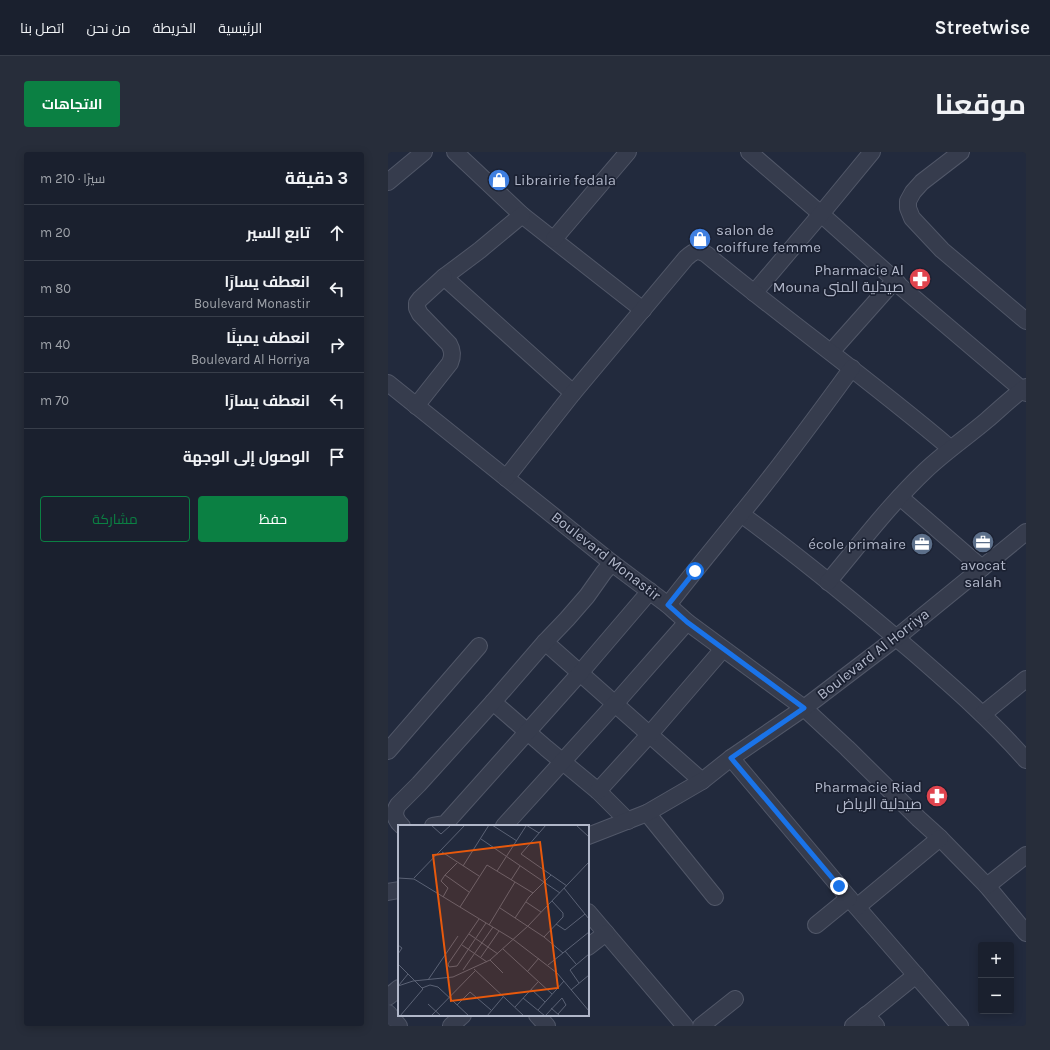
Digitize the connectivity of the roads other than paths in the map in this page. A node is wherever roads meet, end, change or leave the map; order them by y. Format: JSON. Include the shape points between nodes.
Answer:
{"nodes":[{"id":1,"x":424,"y":152,"type":"edge"},
{"id":2,"x":456,"y":152,"type":"edge"},
{"id":3,"x":628,"y":152,"type":"edge"},
{"id":4,"x":749,"y":152,"type":"edge"},
{"id":5,"x":872,"y":152,"type":"edge"},
{"id":6,"x":960,"y":152,"type":"edge"},
{"id":7,"x":388,"y":182,"type":"edge"},
{"id":8,"x":821,"y":214,"type":"junction"},
{"id":9,"x":522,"y":215,"type":"junction"},
{"id":10,"x":554,"y":239,"type":"junction"},
{"id":11,"x":444,"y":277,"type":"junction"},
{"id":12,"x":895,"y":280,"type":"junction"},
{"id":13,"x":754,"y":293,"type":"junction"},
{"id":14,"x":643,"y":310,"type":"junction"},
{"id":15,"x":1026,"y":321,"type":"edge"},
{"id":16,"x":831,"y":352,"type":"junction"},
{"id":17,"x":852,"y":368,"type":"junction"},
{"id":18,"x":388,"y":383,"type":"edge"},
{"id":19,"x":1025,"y":390,"type":"edge"},
{"id":20,"x":573,"y":393,"type":"junction"},
{"id":21,"x":416,"y":406,"type":"junction"},
{"id":22,"x":950,"y":448,"type":"junction"},
{"id":23,"x":506,"y":478,"type":"junction"},
{"id":24,"x":900,"y":497,"type":"junction"},
{"id":25,"x":741,"y":514,"type":"junction"},
{"id":26,"x":1026,"y":532,"type":"edge"},
{"id":27,"x":612,"y":563,"type":"junction"},
{"id":28,"x":982,"y":568,"type":"junction"},
{"id":29,"x":828,"y":582,"type":"junction"},
{"id":30,"x":650,"y":591,"type":"junction"},
{"id":31,"x":668,"y":605,"type":"junction"},
{"id":32,"x":687,"y":622,"type":"junction"},
{"id":33,"x":896,"y":638,"type":"junction"},
{"id":34,"x":545,"y":642,"type":"junction"},
{"id":35,"x":479,"y":646,"type":"dead end"},
{"id":36,"x":723,"y":649,"type":"junction"},
{"id":37,"x":580,"y":673,"type":"junction"},
{"id":38,"x":1026,"y":680,"type":"edge"},
{"id":39,"x":493,"y":702,"type":"junction"},
{"id":40,"x":614,"y":705,"type":"junction"},
{"id":41,"x":804,"y":708,"type":"junction"},
{"id":42,"x":983,"y":714,"type":"junction"},
{"id":43,"x":527,"y":732,"type":"junction"},
{"id":44,"x":649,"y":735,"type":"junction"},
{"id":45,"x":388,"y":751,"type":"edge"},
{"id":46,"x":731,"y":758,"type":"junction"},
{"id":47,"x":1026,"y":760,"type":"edge"},
{"id":48,"x":563,"y":762,"type":"junction"},
{"id":49,"x":702,"y":781,"type":"junction"},
{"id":50,"x":598,"y":790,"type":"junction"},
{"id":51,"x":647,"y":813,"type":"junction"},
{"id":52,"x":628,"y":821,"type":"junction"},
{"id":53,"x":401,"y":825,"type":"edge"},
{"id":54,"x":442,"y":825,"type":"edge"},
{"id":55,"x":505,"y":825,"type":"edge"},
{"id":56,"x":589,"y":836,"type":"edge"},
{"id":57,"x":940,"y":838,"type":"junction"},
{"id":58,"x":1026,"y":855,"type":"edge"},
{"id":59,"x":987,"y":886,"type":"junction"},
{"id":60,"x":398,"y":890,"type":"edge"},
{"id":61,"x":388,"y":892,"type":"edge"},
{"id":62,"x":715,"y":897,"type":"dead end"},
{"id":63,"x":853,"y":902,"type":"junction"},
{"id":64,"x":589,"y":913,"type":"edge"},
{"id":65,"x":816,"y":925,"type":"dead end"},
{"id":66,"x":606,"y":933,"type":"junction"},
{"id":67,"x":1026,"y":933,"type":"edge"},
{"id":68,"x":589,"y":946,"type":"edge"},
{"id":69,"x":916,"y":975,"type":"junction"},
{"id":70,"x":398,"y":989,"type":"edge"},
{"id":71,"x":388,"y":997,"type":"edge"},
{"id":72,"x":736,"y":999,"type":"dead end"},
{"id":73,"x":388,"y":1013,"type":"edge"},
{"id":74,"x":462,"y":1016,"type":"edge"},
{"id":75,"x":538,"y":1016,"type":"edge"},
{"id":76,"x":871,"y":1020,"type":"edge"},
{"id":77,"x":399,"y":1026,"type":"edge"},
{"id":78,"x":451,"y":1026,"type":"edge"},
{"id":79,"x":546,"y":1026,"type":"edge"},
{"id":80,"x":685,"y":1026,"type":"edge"},
{"id":81,"x":701,"y":1026,"type":"edge"},
{"id":82,"x":853,"y":1026,"type":"edge"},
{"id":83,"x":960,"y":1026,"type":"edge"}],
"edges":[{"from":1,"to":7,"type":"street"},
{"from":2,"to":9,"type":"street"},
{"from":3,"to":10,"type":"street"},
{"from":4,"to":8,"type":"street"},
{"from":5,"to":8,"type":"street"},
{"from":6,"to":15,"type":"street","via":[[922,182],[908,201],[908,208],[912,218],[942,250]]},
{"from":8,"to":12,"type":"street"},
{"from":8,"to":13,"type":"street"},
{"from":9,"to":10,"type":"street"},
{"from":9,"to":11,"type":"street"},
{"from":10,"to":14,"type":"street"},
{"from":11,"to":20,"type":"street"},
{"from":11,"to":21,"type":"street","via":[[420,299],[417,308],[452,348],[452,358]]},
{"from":12,"to":16,"type":"street"},
{"from":12,"to":19,"type":"street"},
{"from":13,"to":14,"type":"street","via":[[700,251],[686,258]]},
{"from":13,"to":16,"type":"street"},
{"from":14,"to":20,"type":"street"},
{"from":16,"to":17,"type":"street"},
{"from":17,"to":22,"type":"street"},
{"from":17,"to":25,"type":"street"},
{"from":18,"to":21,"type":"street","name":"Boulevard Monastir"},
{"from":19,"to":22,"type":"street"},
{"from":20,"to":23,"type":"street"},
{"from":21,"to":23,"type":"street","name":"Boulevard Monastir"},
{"from":22,"to":24,"type":"street"},
{"from":23,"to":27,"type":"street","name":"Boulevard Monastir"},
{"from":24,"to":28,"type":"street"},
{"from":24,"to":29,"type":"street"},
{"from":25,"to":29,"type":"street"},
{"from":25,"to":31,"type":"street"},
{"from":26,"to":28,"type":"street","name":"Boulevard Al Horriya"},
{"from":27,"to":30,"type":"street","name":"Boulevard Monastir"},
{"from":27,"to":34,"type":"street"},
{"from":28,"to":33,"type":"street","name":"Boulevard Al Horriya"},
{"from":29,"to":33,"type":"street"},
{"from":30,"to":31,"type":"street","name":"Boulevard Monastir"},
{"from":30,"to":37,"type":"street"},
{"from":31,"to":32,"type":"street","name":"Boulevard Monastir"},
{"from":32,"to":36,"type":"street","name":"Boulevard Monastir"},
{"from":32,"to":40,"type":"street"},
{"from":33,"to":41,"type":"street","name":"Boulevard Al Horriya"},
{"from":33,"to":42,"type":"street"},
{"from":34,"to":37,"type":"street"},
{"from":34,"to":39,"type":"street"},
{"from":35,"to":45,"type":"street"},
{"from":36,"to":41,"type":"street","name":"Boulevard Monastir"},
{"from":36,"to":44,"type":"street"},
{"from":37,"to":40,"type":"street"},
{"from":37,"to":43,"type":"street"},
{"from":38,"to":42,"type":"street"},
{"from":39,"to":43,"type":"street"},
{"from":39,"to":53,"type":"street","via":[[398,805],[395,816]]},
{"from":40,"to":44,"type":"street"},
{"from":40,"to":48,"type":"street"},
{"from":41,"to":46,"type":"street","name":"Boulevard Al Horriya"},
{"from":41,"to":57,"type":"street","name":"Boulevard Monastir"},
{"from":42,"to":47,"type":"street"},
{"from":43,"to":48,"type":"street"},
{"from":43,"to":54,"type":"street"},
{"from":44,"to":49,"type":"street"},
{"from":44,"to":50,"type":"street"},
{"from":46,"to":49,"type":"street","name":"Boulevard Al Horriya"},
{"from":46,"to":63,"type":"street"},
{"from":48,"to":50,"type":"street"},
{"from":48,"to":55,"type":"street"},
{"from":49,"to":51,"type":"street","name":"Boulevard Al Horriya"},
{"from":50,"to":52,"type":"street"},
{"from":51,"to":52,"type":"street","name":"Boulevard Al Horriya"},
{"from":51,"to":62,"type":"street"},
{"from":52,"to":56,"type":"street","name":"Boulevard Al Horriya"},
{"from":57,"to":59,"type":"street","name":"Boulevard Monastir"},
{"from":57,"to":63,"type":"street"},
{"from":58,"to":59,"type":"street"},
{"from":59,"to":67,"type":"street","name":"Boulevard Monastir"},
{"from":60,"to":61,"type":"street"},
{"from":63,"to":65,"type":"street"},
{"from":63,"to":69,"type":"street"},
{"from":64,"to":66,"type":"street"},
{"from":66,"to":68,"type":"street"},
{"from":66,"to":80,"type":"street"},
{"from":69,"to":76,"type":"street"},
{"from":69,"to":83,"type":"street"},
{"from":70,"to":71,"type":"street"},
{"from":72,"to":81,"type":"street"},
{"from":73,"to":77,"type":"street"},
{"from":74,"to":78,"type":"street"},
{"from":75,"to":79,"type":"street"},
{"from":76,"to":82,"type":"street"}]}
